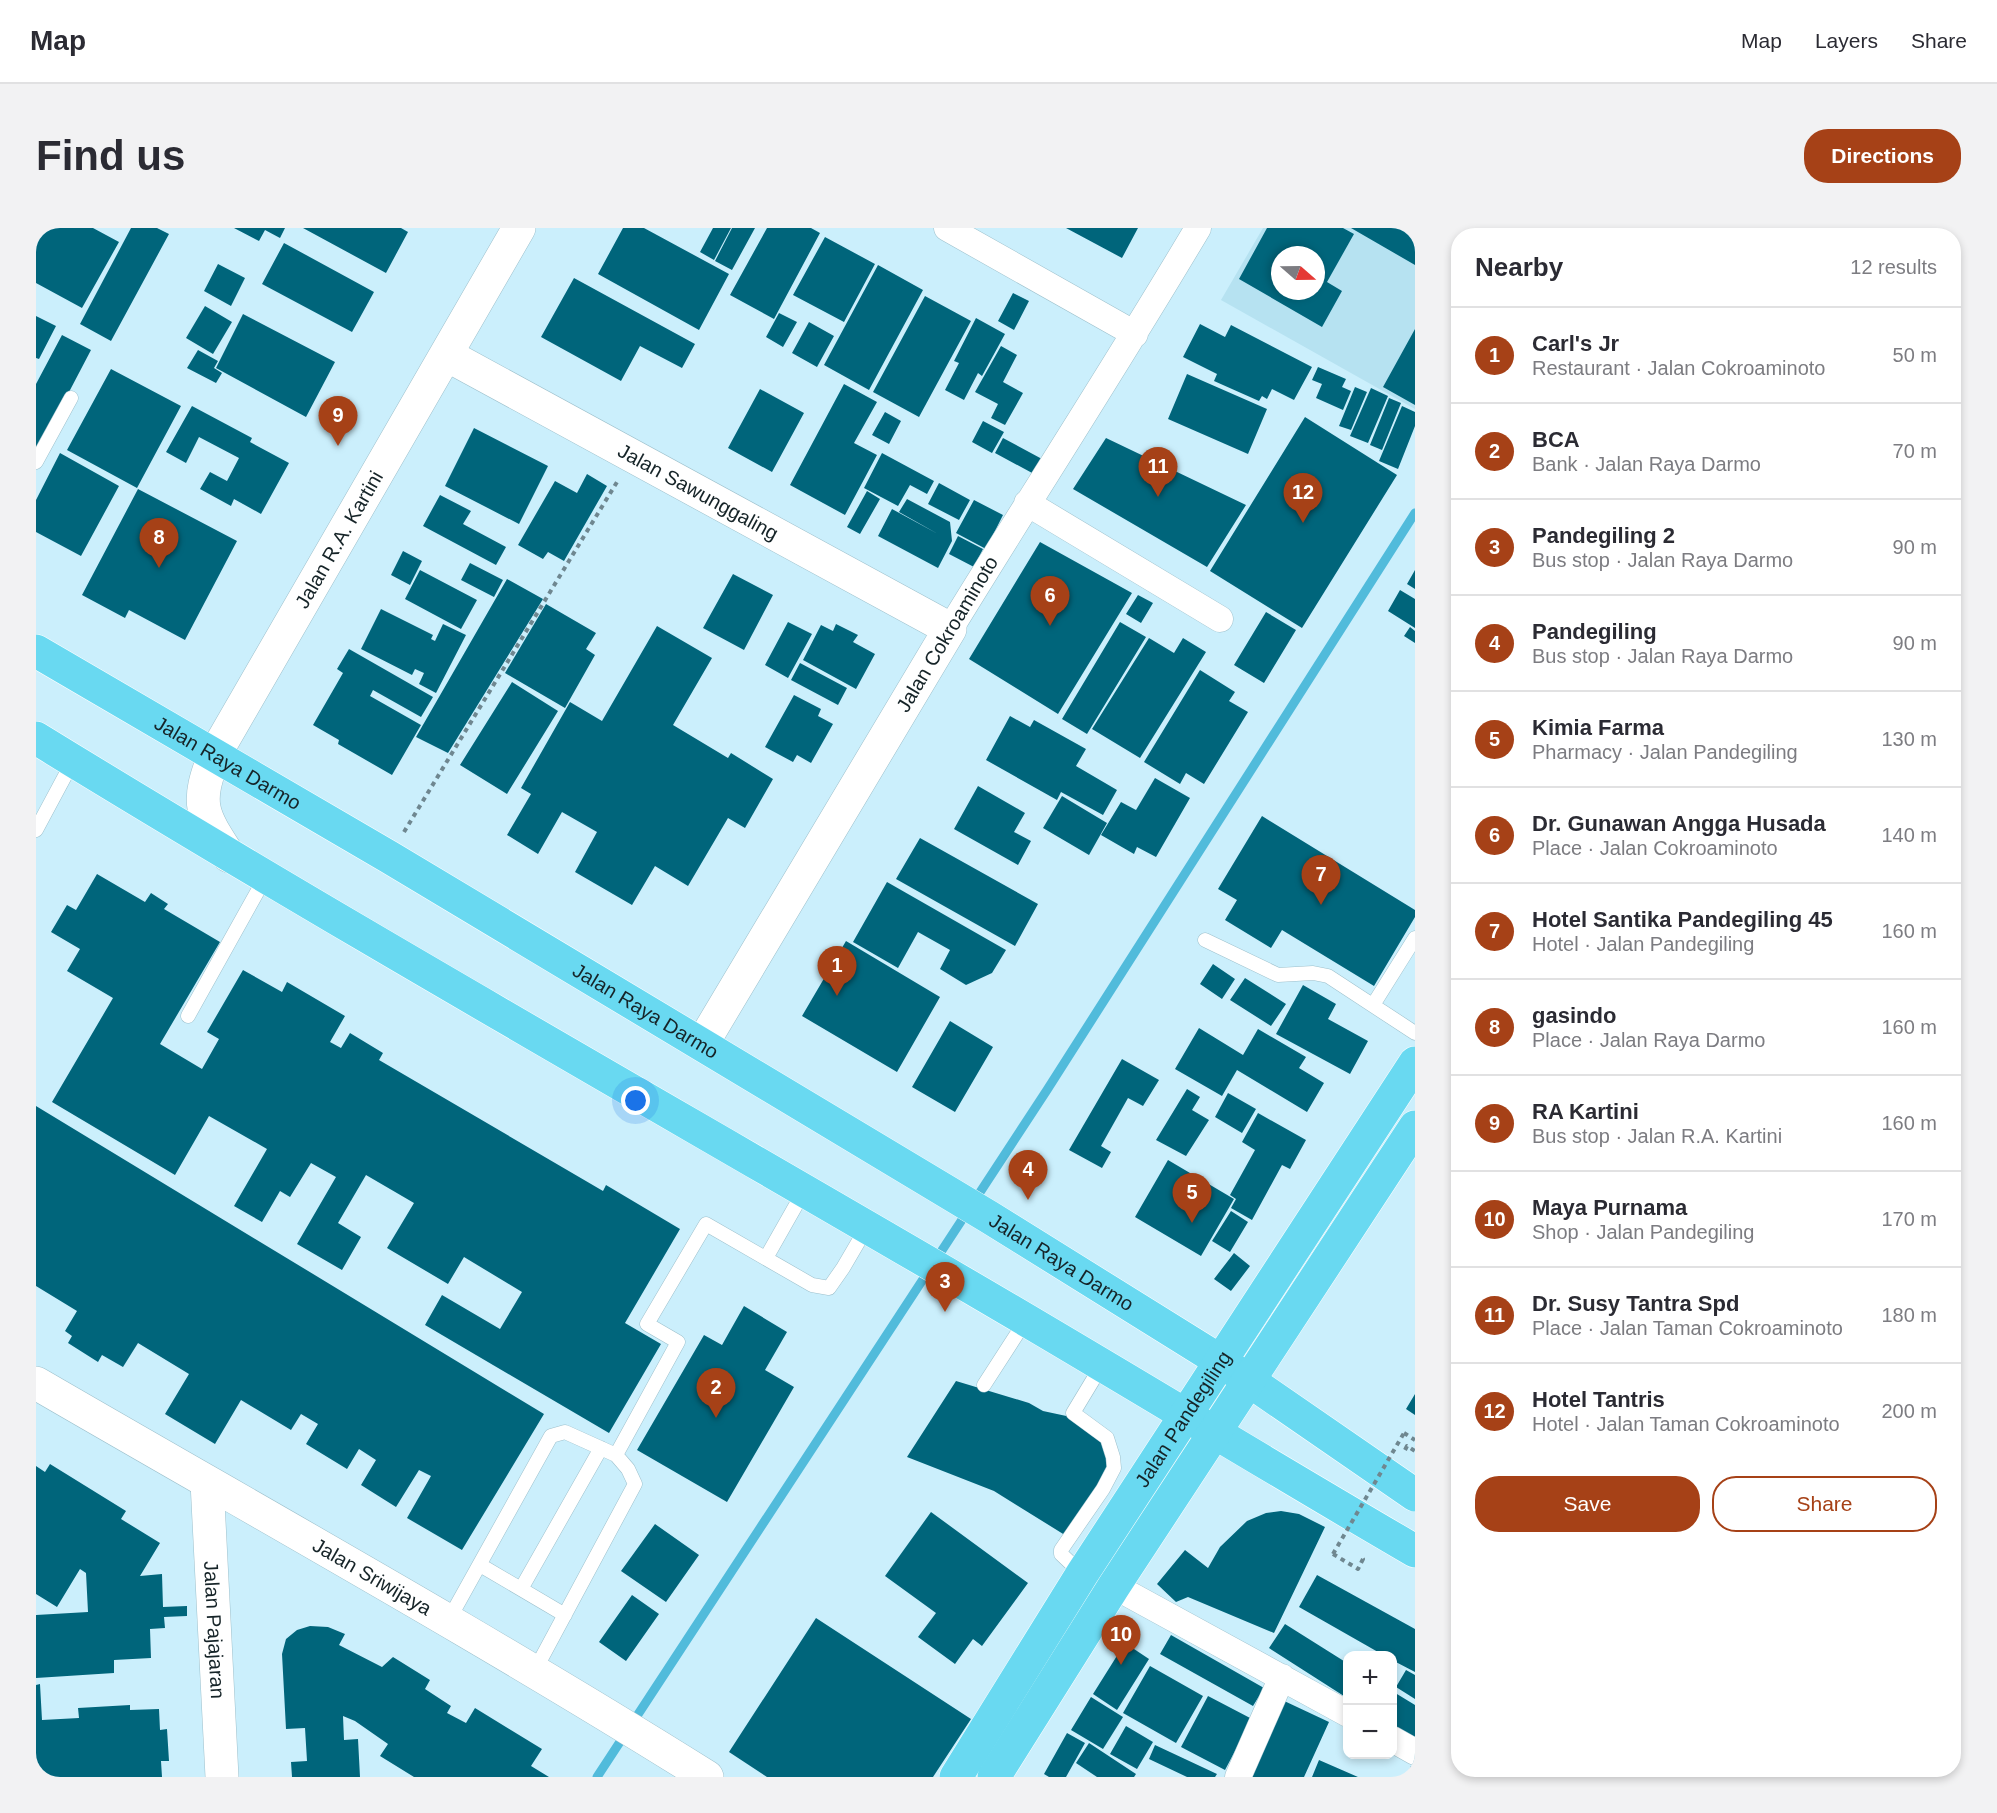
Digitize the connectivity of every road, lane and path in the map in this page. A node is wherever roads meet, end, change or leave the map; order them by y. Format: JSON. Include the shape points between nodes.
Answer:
{"nodes":[{"id":1,"x":519,"y":228,"type":"edge"},
{"id":2,"x":947,"y":228,"type":"edge"},
{"id":3,"x":1198,"y":228,"type":"edge"},
{"id":4,"x":1135,"y":334,"type":"junction"},
{"id":5,"x":447,"y":355,"type":"junction"},
{"id":6,"x":71,"y":398,"type":"dead end"},
{"id":7,"x":633,"y":456,"type":"junction"},
{"id":8,"x":36,"y":462,"type":"edge"},
{"id":9,"x":1027,"y":503,"type":"junction"},
{"id":10,"x":1220,"y":619,"type":"dead end"},
{"id":11,"x":950,"y":629,"type":"junction"},
{"id":12,"x":36,"y":651,"type":"edge"},
{"id":13,"x":36,"y":738,"type":"edge"},
{"id":14,"x":215,"y":754,"type":"junction"},
{"id":15,"x":73,"y":761,"type":"junction"},
{"id":16,"x":36,"y":830,"type":"edge"},
{"id":17,"x":229,"y":856,"type":"junction"},
{"id":18,"x":388,"y":857,"type":"junction"},
{"id":19,"x":265,"y":878,"type":"junction"},
{"id":20,"x":1415,"y":938,"type":"edge"},
{"id":21,"x":1204,"y":940,"type":"dead end"},
{"id":22,"x":1373,"y":1005,"type":"junction"},
{"id":23,"x":188,"y":1016,"type":"dead end"},
{"id":24,"x":1415,"y":1033,"type":"edge"},
{"id":25,"x":702,"y":1044,"type":"junction"},
{"id":26,"x":1415,"y":1063,"type":"edge"},
{"id":27,"x":1415,"y":1127,"type":"edge"},
{"id":28,"x":804,"y":1191,"type":"junction"},
{"id":29,"x":877,"y":1234,"type":"junction"},
{"id":30,"x":766,"y":1258,"type":"junction"},
{"id":31,"x":1026,"y":1320,"type":"junction"},
{"id":32,"x":1222,"y":1362,"type":"junction"},
{"id":33,"x":1102,"y":1364,"type":"junction"},
{"id":34,"x":1249,"y":1382,"type":"junction"},
{"id":35,"x":36,"y":1383,"type":"edge"},
{"id":36,"x":984,"y":1385,"type":"dead end"},
{"id":37,"x":1187,"y":1414,"type":"junction"},
{"id":38,"x":1217,"y":1432,"type":"junction"},
{"id":39,"x":1415,"y":1440,"type":"edge"},
{"id":40,"x":601,"y":1448,"type":"junction"},
{"id":41,"x":616,"y":1455,"type":"junction"},
{"id":42,"x":207,"y":1482,"type":"junction"},
{"id":43,"x":1415,"y":1495,"type":"edge"},
{"id":44,"x":1415,"y":1551,"type":"edge"},
{"id":45,"x":1333,"y":1554,"type":"dead end"},
{"id":46,"x":480,"y":1565,"type":"junction"},
{"id":47,"x":1082,"y":1574,"type":"junction"},
{"id":48,"x":1114,"y":1586,"type":"junction"},
{"id":49,"x":521,"y":1589,"type":"junction"},
{"id":50,"x":565,"y":1615,"type":"junction"},
{"id":51,"x":448,"y":1621,"type":"junction"},
{"id":52,"x":534,"y":1672,"type":"junction"},
{"id":53,"x":1282,"y":1677,"type":"junction"},
{"id":54,"x":1343,"y":1712,"type":"edge"},
{"id":55,"x":1397,"y":1742,"type":"edge"},
{"id":56,"x":1415,"y":1752,"type":"edge"},
{"id":57,"x":222,"y":1777,"type":"edge"},
{"id":58,"x":706,"y":1777,"type":"edge"},
{"id":59,"x":956,"y":1777,"type":"edge"},
{"id":60,"x":994,"y":1777,"type":"edge"},
{"id":61,"x":1238,"y":1777,"type":"edge"}],
"edges":[{"from":1,"to":5,"type":"street","name":"Jalan R.A. Kartini"},
{"from":2,"to":4,"type":"street"},
{"from":3,"to":4,"type":"street","name":"Jalan Cokroaminoto"},
{"from":4,"to":9,"type":"street","name":"Jalan Cokroaminoto"},
{"from":5,"to":7,"type":"street","name":"Jalan Sawunggaling"},
{"from":5,"to":14,"type":"street","name":"Jalan R.A. Kartini"},
{"from":6,"to":8,"type":"lane"},
{"from":7,"to":11,"type":"street","name":"Jalan Sawunggaling"},
{"from":7,"to":18,"type":"path"},
{"from":9,"to":10,"type":"street"},
{"from":9,"to":11,"type":"street","name":"Jalan Cokroaminoto"},
{"from":11,"to":25,"type":"street","name":"Jalan Cokroaminoto"},
{"from":12,"to":14,"type":"main road","name":"Jalan Raya Darmo"},
{"from":13,"to":15,"type":"main road"},
{"from":14,"to":17,"type":"street","name":"Jalan R.A. Kartini","via":[[201,799],[209,826]]},
{"from":14,"to":18,"type":"main road","name":"Jalan Raya Darmo"},
{"from":15,"to":16,"type":"lane"},
{"from":15,"to":17,"type":"main road"},
{"from":17,"to":19,"type":"main road"},
{"from":18,"to":25,"type":"main road","name":"Jalan Raya Darmo"},
{"from":19,"to":23,"type":"lane"},
{"from":19,"to":28,"type":"main road"},
{"from":20,"to":22,"type":"lane"},
{"from":21,"to":22,"type":"lane","via":[[1278,975],[1313,972],[1328,976]]},
{"from":22,"to":24,"type":"lane"},
{"from":25,"to":32,"type":"main road","name":"Jalan Raya Darmo"},
{"from":26,"to":32,"type":"main road","name":"Jalan Pandegiling"},
{"from":27,"to":34,"type":"main road","name":"Jalan Pandegiling"},
{"from":28,"to":29,"type":"main road"},
{"from":28,"to":30,"type":"lane"},
{"from":29,"to":30,"type":"lane","via":[[829,1287],[812,1285]]},
{"from":29,"to":31,"type":"main road"},
{"from":30,"to":41,"type":"lane","via":[[706,1224],[647,1324],[678,1342]]},
{"from":31,"to":33,"type":"main road"},
{"from":31,"to":36,"type":"lane"},
{"from":32,"to":34,"type":"main road","name":"Jalan Raya Darmo"},
{"from":32,"to":37,"type":"main road","name":"Jalan Pandegiling"},
{"from":33,"to":37,"type":"main road"},
{"from":33,"to":47,"type":"lane","via":[[1072,1413],[1107,1438],[1113,1458],[1112,1476],[1061,1550]]},
{"from":34,"to":38,"type":"main road","name":"Jalan Pandegiling"},
{"from":34,"to":43,"type":"main road","name":"Jalan Raya Darmo"},
{"from":35,"to":42,"type":"street","name":"Jalan Sriwijaya"},
{"from":37,"to":38,"type":"main road"},
{"from":37,"to":47,"type":"main road","name":"Jalan Pandegiling"},
{"from":38,"to":44,"type":"main road"},
{"from":38,"to":48,"type":"main road","name":"Jalan Pandegiling"},
{"from":39,"to":45,"type":"path","bridge":true,"via":[[1404,1433]]},
{"from":40,"to":41,"type":"lane"},
{"from":40,"to":46,"type":"lane","via":[[565,1432],[551,1436]]},
{"from":40,"to":49,"type":"lane"},
{"from":41,"to":50,"type":"lane","via":[[635,1484]]},
{"from":42,"to":51,"type":"street","name":"Jalan Sriwijaya"},
{"from":42,"to":57,"type":"street","name":"Jalan Pajajaran"},
{"from":46,"to":49,"type":"lane"},
{"from":46,"to":51,"type":"lane"},
{"from":47,"to":59,"type":"main road","name":"Jalan Pandegiling"},
{"from":48,"to":53,"type":"street"},
{"from":48,"to":60,"type":"main road","name":"Jalan Pandegiling"},
{"from":49,"to":50,"type":"lane"},
{"from":50,"to":52,"type":"lane"},
{"from":51,"to":52,"type":"street","name":"Jalan Sriwijaya"},
{"from":52,"to":58,"type":"street","name":"Jalan Sriwijaya"},
{"from":53,"to":54,"type":"street"},
{"from":53,"to":61,"type":"street"},
{"from":55,"to":56,"type":"street"}]}
